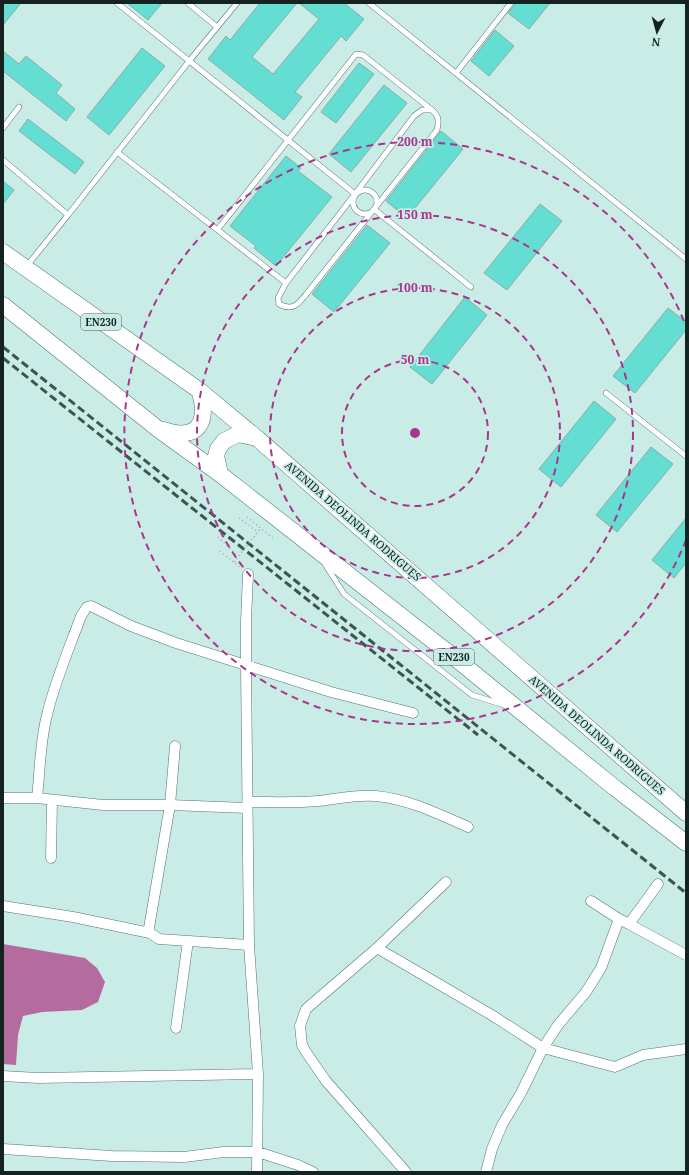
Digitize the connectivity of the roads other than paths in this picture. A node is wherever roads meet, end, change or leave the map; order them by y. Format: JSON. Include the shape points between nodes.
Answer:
{"nodes":[{"id":1,"x":117,"y":3,"type":"edge"},
{"id":2,"x":188,"y":3,"type":"edge"},
{"id":3,"x":237,"y":3,"type":"edge"},
{"id":4,"x":369,"y":3,"type":"edge"},
{"id":5,"x":511,"y":3,"type":"edge"},
{"id":6,"x":217,"y":27,"type":"junction"},
{"id":7,"x":190,"y":60,"type":"junction"},
{"id":8,"x":456,"y":73,"type":"junction"},
{"id":9,"x":19,"y":107,"type":"dead end"},
{"id":10,"x":432,"y":110,"type":"junction"},
{"id":11,"x":3,"y":128,"type":"edge"},
{"id":12,"x":288,"y":141,"type":"junction"},
{"id":13,"x":117,"y":152,"type":"junction"},
{"id":14,"x":3,"y":160,"type":"edge"},
{"id":15,"x":355,"y":194,"type":"junction"},
{"id":16,"x":375,"y":210,"type":"junction"},
{"id":17,"x":68,"y":215,"type":"junction"},
{"id":18,"x":218,"y":229,"type":"junction"},
{"id":19,"x":3,"y":252,"type":"edge"},
{"id":20,"x":686,"y":259,"type":"edge"},
{"id":21,"x":25,"y":268,"type":"junction"},
{"id":22,"x":286,"y":283,"type":"junction"},
{"id":23,"x":471,"y":287,"type":"dead end"},
{"id":24,"x":3,"y":305,"type":"edge"},
{"id":25,"x":200,"y":391,"type":"junction"},
{"id":26,"x":606,"y":392,"type":"dead end"},
{"id":27,"x":158,"y":429,"type":"junction"},
{"id":28,"x":258,"y":439,"type":"junction"},
{"id":29,"x":686,"y":456,"type":"edge"},
{"id":30,"x":220,"y":474,"type":"junction"},
{"id":31,"x":248,"y":574,"type":"road end"},
{"id":32,"x":246,"y":665,"type":"junction"},
{"id":33,"x":413,"y":713,"type":"dead end"},
{"id":34,"x":175,"y":746,"type":"dead end"},
{"id":35,"x":3,"y":798,"type":"edge"},
{"id":36,"x":37,"y":798,"type":"junction"},
{"id":37,"x":52,"y":800,"type":"junction"},
{"id":38,"x":170,"y":805,"type":"junction"},
{"id":39,"x":248,"y":805,"type":"junction"},
{"id":40,"x":686,"y":813,"type":"edge"},
{"id":41,"x":468,"y":827,"type":"dead end"},
{"id":42,"x":686,"y":843,"type":"edge"},
{"id":43,"x":51,"y":858,"type":"dead end"},
{"id":44,"x":446,"y":882,"type":"dead end"},
{"id":45,"x":658,"y":884,"type":"dead end"},
{"id":46,"x":591,"y":901,"type":"dead end"},
{"id":47,"x":3,"y":906,"type":"edge"},
{"id":48,"x":619,"y":919,"type":"junction"},
{"id":49,"x":630,"y":924,"type":"junction"},
{"id":50,"x":150,"y":933,"type":"junction"},
{"id":51,"x":188,"y":941,"type":"junction"},
{"id":52,"x":248,"y":945,"type":"junction"},
{"id":53,"x":377,"y":948,"type":"junction"},
{"id":54,"x":686,"y":955,"type":"edge"},
{"id":55,"x":176,"y":1028,"type":"dead end"},
{"id":56,"x":542,"y":1048,"type":"junction"},
{"id":57,"x":686,"y":1049,"type":"edge"},
{"id":58,"x":258,"y":1074,"type":"junction"},
{"id":59,"x":3,"y":1076,"type":"edge"},
{"id":60,"x":3,"y":1149,"type":"edge"},
{"id":61,"x":258,"y":1152,"type":"junction"},
{"id":62,"x":257,"y":1172,"type":"edge"},
{"id":63,"x":313,"y":1172,"type":"edge"},
{"id":64,"x":406,"y":1172,"type":"edge"},
{"id":65,"x":486,"y":1172,"type":"edge"}],
"edges":[{"from":1,"to":7,"type":"lane"},
{"from":2,"to":6,"type":"lane"},
{"from":3,"to":6,"type":"lane"},
{"from":4,"to":8,"type":"lane"},
{"from":5,"to":8,"type":"lane"},
{"from":6,"to":7,"type":"lane"},
{"from":7,"to":12,"type":"lane"},
{"from":7,"to":13,"type":"lane"},
{"from":8,"to":20,"type":"lane"},
{"from":9,"to":11,"type":"lane"},
{"from":10,"to":12,"type":"lane","via":[[363,55],[356,54]]},
{"from":10,"to":15,"type":"lane","via":[[422,110],[414,116]]},
{"from":10,"to":16,"type":"lane","via":[[439,122],[437,130]]},
{"from":12,"to":15,"type":"lane"},
{"from":12,"to":18,"type":"lane"},
{"from":13,"to":17,"type":"lane"},
{"from":13,"to":18,"type":"lane"},
{"from":14,"to":17,"type":"lane"},
{"from":15,"to":16,"type":"lane","via":[[353,203],[359,213],[367,214]]},
{"from":15,"to":16,"type":"lane","via":[[361,190],[373,192],[378,204]]},
{"from":15,"to":22,"type":"lane"},
{"from":16,"to":22,"type":"lane","via":[[301,301],[293,307],[279,304],[278,298]]},
{"from":16,"to":23,"type":"lane"},
{"from":17,"to":21,"type":"lane"},
{"from":18,"to":22,"type":"lane"},
{"from":19,"to":21,"type":"highway","name":"AVENIDA DEOLINDA RODRIGUES","number":"EN230"},
{"from":21,"to":25,"type":"highway","name":"AVENIDA DEOLINDA RODRIGUES","number":"EN230"},
{"from":24,"to":27,"type":"highway","number":"EN230"},
{"from":25,"to":27,"type":"highway","via":[[203,412],[198,427],[183,434]]},
{"from":25,"to":28,"type":"highway","name":"AVENIDA DEOLINDA RODRIGUES","number":"EN230"},
{"from":26,"to":29,"type":"lane"},
{"from":27,"to":30,"type":"highway","number":"EN230"},
{"from":28,"to":30,"type":"highway","via":[[238,434],[224,441],[216,456]]},
{"from":28,"to":40,"type":"highway","name":"AVENIDA DEOLINDA RODRIGUES","number":"EN230"},
{"from":30,"to":42,"type":"highway","number":"EN230"},
{"from":31,"to":32,"type":"street"},
{"from":32,"to":33,"type":"street","via":[[332,692]]},
{"from":32,"to":36,"type":"street","via":[[176,643],[131,626],[91,606],[86,607],[80,616],[46,716]]},
{"from":32,"to":39,"type":"street"},
{"from":34,"to":38,"type":"street"},
{"from":35,"to":36,"type":"street"},
{"from":36,"to":37,"type":"street"},
{"from":37,"to":38,"type":"street","via":[[102,805]]},
{"from":37,"to":43,"type":"street"},
{"from":38,"to":39,"type":"street"},
{"from":38,"to":50,"type":"street"},
{"from":39,"to":41,"type":"street","via":[[375,796],[393,798],[420,807]]},
{"from":39,"to":52,"type":"street"},
{"from":44,"to":53,"type":"street"},
{"from":45,"to":49,"type":"street"},
{"from":46,"to":48,"type":"street"},
{"from":47,"to":50,"type":"street"},
{"from":48,"to":49,"type":"street"},
{"from":48,"to":56,"type":"street","via":[[601,968],[586,992]]},
{"from":49,"to":54,"type":"street"},
{"from":50,"to":51,"type":"street","via":[[159,938]]},
{"from":51,"to":52,"type":"street"},
{"from":51,"to":55,"type":"street"},
{"from":52,"to":58,"type":"street"},
{"from":53,"to":56,"type":"street","via":[[490,1014]]},
{"from":53,"to":64,"type":"street","via":[[306,1009],[300,1026],[302,1045],[326,1082]]},
{"from":56,"to":57,"type":"street","via":[[615,1067],[642,1055]]},
{"from":56,"to":65,"type":"street","via":[[521,1093],[502,1125]]},
{"from":58,"to":59,"type":"street","via":[[38,1078]]},
{"from":58,"to":61,"type":"street"},
{"from":60,"to":61,"type":"street","via":[[184,1157],[224,1152]]},
{"from":61,"to":62,"type":"street"},
{"from":61,"to":63,"type":"street"}]}
